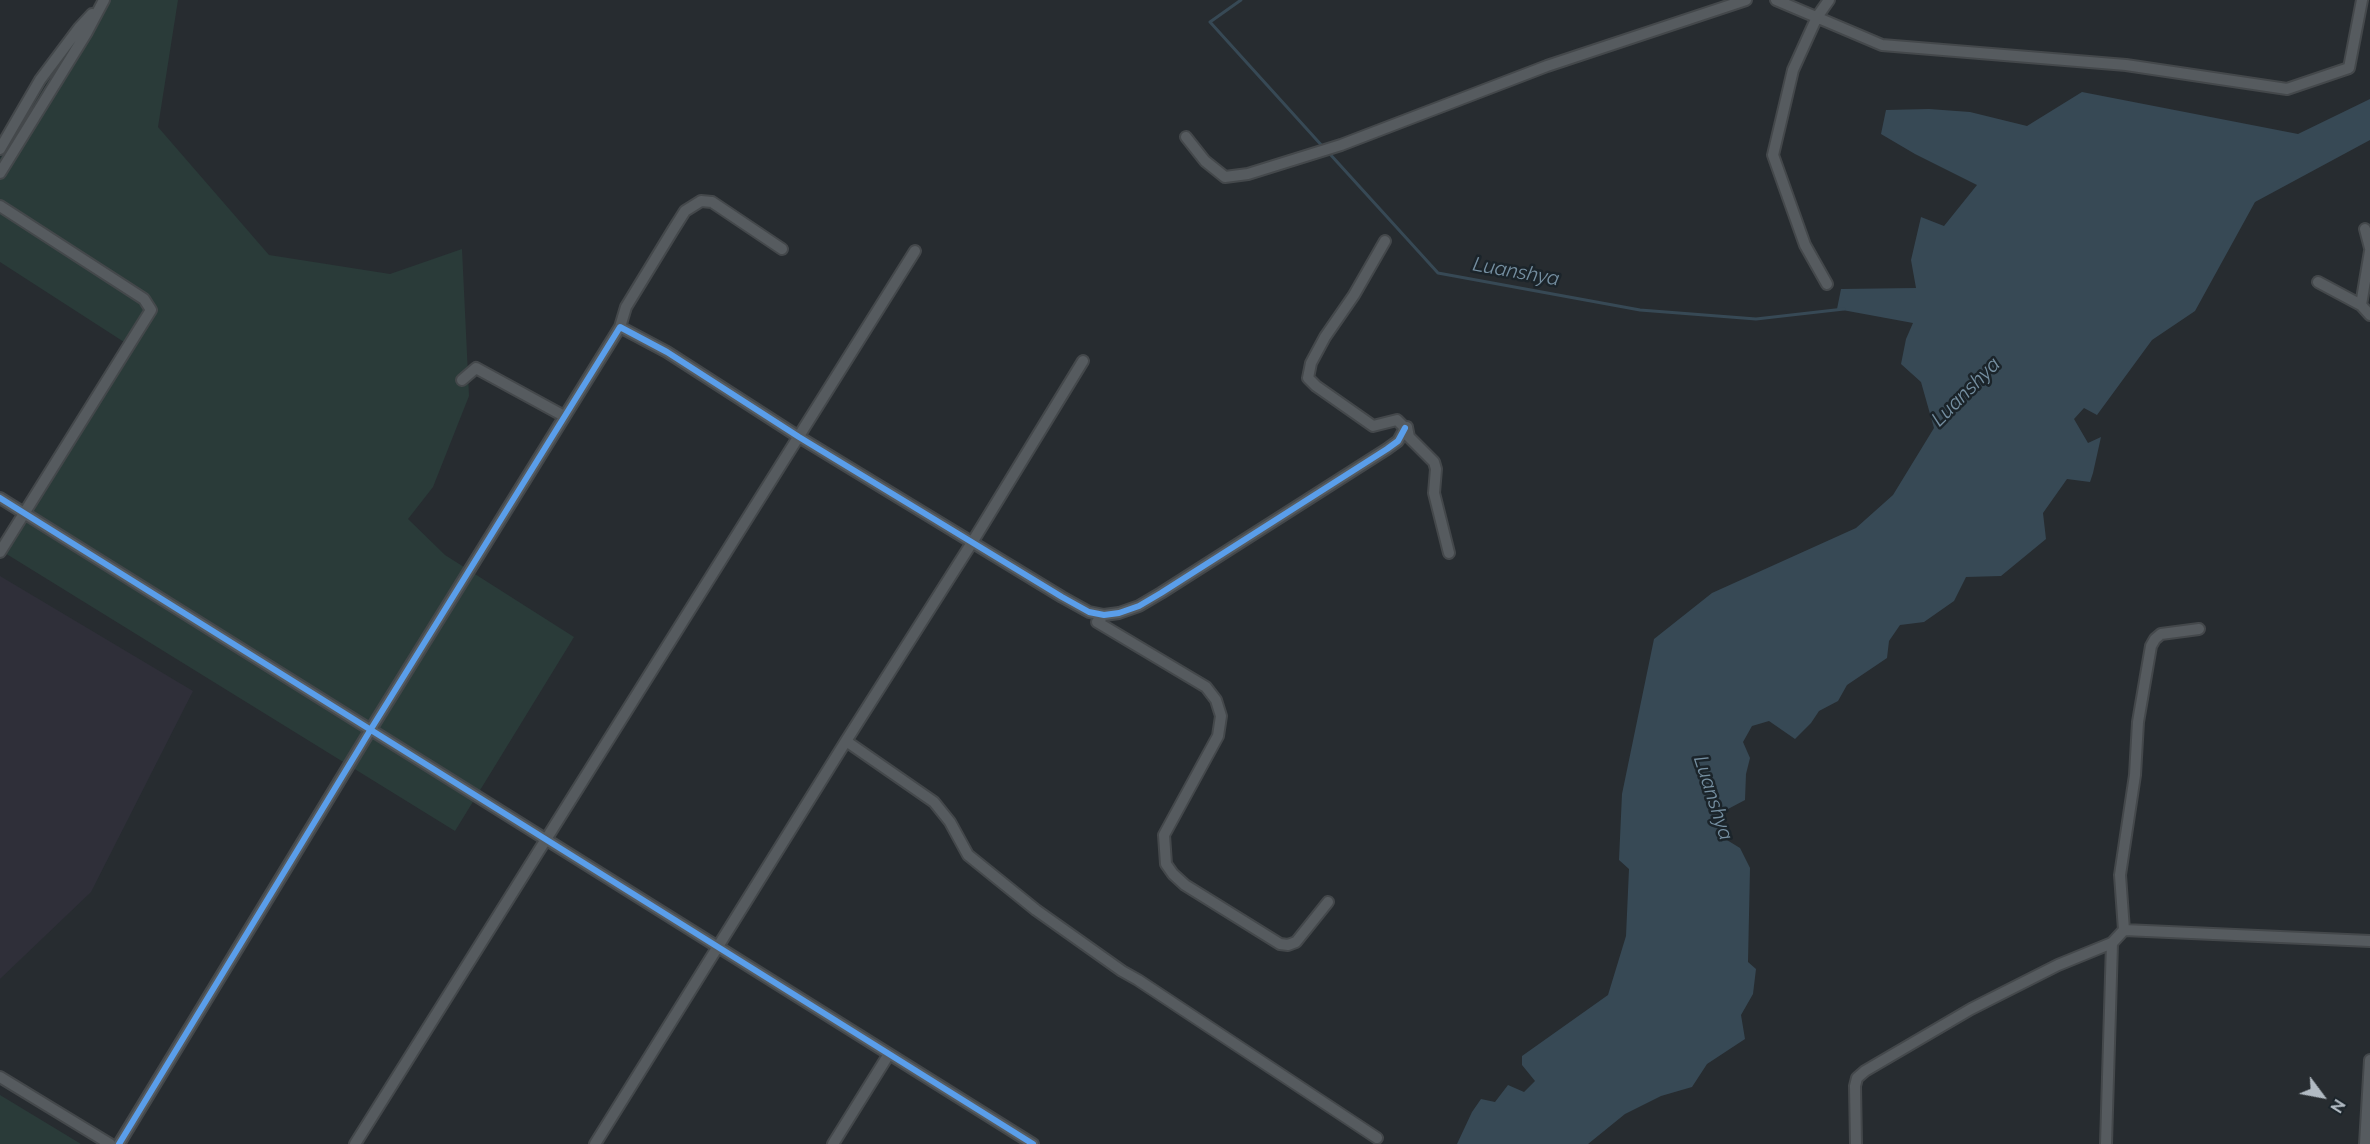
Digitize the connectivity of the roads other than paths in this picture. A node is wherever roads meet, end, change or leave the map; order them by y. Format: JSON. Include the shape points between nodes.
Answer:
{"nodes":[{"id":1,"x":1746,"y":0,"type":"edge"},
{"id":2,"x":1776,"y":0,"type":"edge"},
{"id":3,"x":1829,"y":0,"type":"edge"},
{"id":4,"x":2362,"y":0,"type":"edge"},
{"id":5,"x":103,"y":1,"type":"edge"},
{"id":6,"x":1816,"y":17,"type":"junction"},
{"id":7,"x":40,"y":80,"type":"junction"},
{"id":8,"x":52,"y":88,"type":"junction"},
{"id":9,"x":1185,"y":137,"type":"dead end"},
{"id":10,"x":0,"y":149,"type":"edge"},
{"id":11,"x":0,"y":173,"type":"edge"},
{"id":12,"x":0,"y":206,"type":"edge"},
{"id":13,"x":2365,"y":229,"type":"dead end"},
{"id":14,"x":1385,"y":241,"type":"dead end"},
{"id":15,"x":782,"y":249,"type":"dead end"},
{"id":16,"x":2370,"y":250,"type":"edge"},
{"id":17,"x":915,"y":251,"type":"dead end"},
{"id":18,"x":2318,"y":282,"type":"dead end"},
{"id":19,"x":1827,"y":284,"type":"dead end"},
{"id":20,"x":2361,"y":305,"type":"junction"},
{"id":21,"x":2370,"y":315,"type":"edge"},
{"id":22,"x":620,"y":327,"type":"junction"},
{"id":23,"x":1083,"y":361,"type":"dead end"},
{"id":24,"x":462,"y":380,"type":"dead end"},
{"id":25,"x":564,"y":416,"type":"junction"},
{"id":26,"x":1405,"y":428,"type":"junction"},
{"id":27,"x":799,"y":436,"type":"junction"},
{"id":28,"x":0,"y":498,"type":"edge"},
{"id":29,"x":24,"y":513,"type":"junction"},
{"id":30,"x":973,"y":542,"type":"junction"},
{"id":31,"x":0,"y":552,"type":"edge"},
{"id":32,"x":1449,"y":553,"type":"dead end"},
{"id":33,"x":1104,"y":615,"type":"junction"},
{"id":34,"x":2199,"y":629,"type":"dead end"},
{"id":35,"x":371,"y":729,"type":"junction"},
{"id":36,"x":846,"y":741,"type":"junction"},
{"id":37,"x":547,"y":839,"type":"junction"},
{"id":38,"x":1328,"y":902,"type":"dead end"},
{"id":39,"x":2124,"y":930,"type":"junction"},
{"id":40,"x":2370,"y":941,"type":"edge"},
{"id":41,"x":2112,"y":943,"type":"junction"},
{"id":42,"x":718,"y":948,"type":"junction"},
{"id":43,"x":889,"y":1054,"type":"junction"},
{"id":44,"x":2370,"y":1060,"type":"edge"},
{"id":45,"x":0,"y":1077,"type":"edge"},
{"id":46,"x":1377,"y":1138,"type":"dead end"},
{"id":47,"x":110,"y":1144,"type":"edge"},
{"id":48,"x":119,"y":1144,"type":"edge"},
{"id":49,"x":355,"y":1144,"type":"edge"},
{"id":50,"x":595,"y":1144,"type":"edge"},
{"id":51,"x":833,"y":1144,"type":"edge"},
{"id":52,"x":1033,"y":1144,"type":"edge"},
{"id":53,"x":1856,"y":1144,"type":"edge"},
{"id":54,"x":2106,"y":1144,"type":"edge"},
{"id":55,"x":2365,"y":1144,"type":"edge"}],
"edges":[{"from":1,"to":9,"type":"street","via":[[1547,66],[1341,145],[1248,174],[1225,177]]},
{"from":2,"to":6,"type":"street"},
{"from":3,"to":6,"type":"street"},
{"from":4,"to":6,"type":"street","via":[[2349,68],[2287,89],[2126,65],[1882,45]]},
{"from":5,"to":7,"type":"street"},
{"from":5,"to":8,"type":"street"},
{"from":6,"to":19,"type":"street","via":[[1793,70],[1773,155],[1805,245]]},
{"from":7,"to":8,"type":"street"},
{"from":7,"to":10,"type":"street"},
{"from":8,"to":11,"type":"street"},
{"from":12,"to":29,"type":"street","via":[[144,299],[151,310]]},
{"from":13,"to":16,"type":"street"},
{"from":14,"to":26,"type":"street","via":[[1325,337],[1308,378],[1372,426],[1396,420]]},
{"from":15,"to":22,"type":"street","via":[[712,202],[701,201],[685,211],[626,307]]},
{"from":16,"to":20,"type":"street"},
{"from":17,"to":27,"type":"street"},
{"from":18,"to":20,"type":"street"},
{"from":20,"to":21,"type":"street"},
{"from":22,"to":25,"type":"street"},
{"from":22,"to":27,"type":"street","via":[[667,352]]},
{"from":23,"to":30,"type":"street"},
{"from":24,"to":25,"type":"street","via":[[476,368]]},
{"from":25,"to":35,"type":"street"},
{"from":26,"to":32,"type":"street","via":[[1409,438],[1434,462],[1434,493]]},
{"from":26,"to":33,"type":"street","via":[[1398,441],[1387,449],[1161,593],[1139,606]]},
{"from":27,"to":30,"type":"street"},
{"from":27,"to":37,"type":"street"},
{"from":28,"to":29,"type":"street"},
{"from":29,"to":31,"type":"street"},
{"from":29,"to":35,"type":"street"},
{"from":30,"to":33,"type":"street","via":[[1062,597],[1089,612]]},
{"from":30,"to":36,"type":"street"},
{"from":33,"to":38,"type":"street","via":[[1097,622],[1206,687],[1221,716],[1218,736],[1164,835],[1166,864],[1173,874],[1280,944],[1296,942]]},
{"from":34,"to":39,"type":"street","via":[[2161,634],[2151,646],[2120,876]]},
{"from":35,"to":37,"type":"street"},
{"from":35,"to":48,"type":"street"},
{"from":36,"to":42,"type":"street"},
{"from":36,"to":46,"type":"street","via":[[934,802],[968,855],[1036,910]]},
{"from":37,"to":42,"type":"street"},
{"from":37,"to":49,"type":"street"},
{"from":39,"to":40,"type":"street"},
{"from":39,"to":41,"type":"street"},
{"from":41,"to":53,"type":"street","via":[[1971,1009],[1865,1071],[1855,1086]]},
{"from":41,"to":54,"type":"street"},
{"from":42,"to":43,"type":"street"},
{"from":42,"to":50,"type":"street"},
{"from":43,"to":51,"type":"street"},
{"from":43,"to":52,"type":"street"},
{"from":44,"to":55,"type":"street"},
{"from":45,"to":47,"type":"street"}]}
